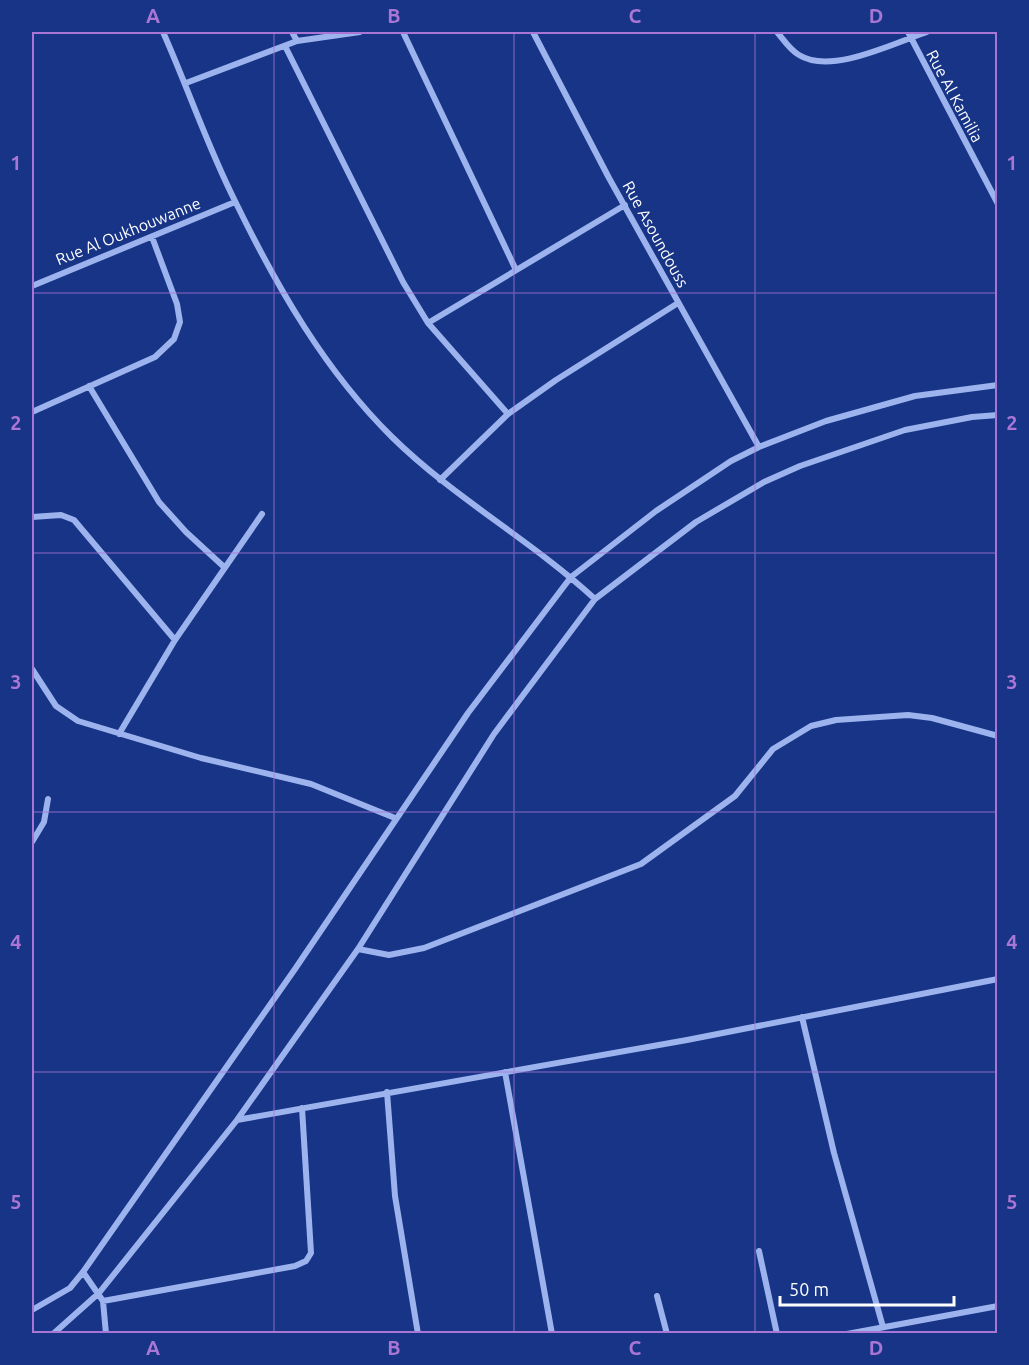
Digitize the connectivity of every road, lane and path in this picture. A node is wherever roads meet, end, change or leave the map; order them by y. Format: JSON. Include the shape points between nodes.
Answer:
{"nodes":[{"id":1,"x":162,"y":32,"type":"edge"},
{"id":2,"x":292,"y":32,"type":"edge"},
{"id":3,"x":360,"y":32,"type":"edge"},
{"id":4,"x":403,"y":32,"type":"edge"},
{"id":5,"x":533,"y":32,"type":"edge"},
{"id":6,"x":777,"y":32,"type":"edge"},
{"id":7,"x":927,"y":32,"type":"edge"},
{"id":8,"x":909,"y":34,"type":"edge"},
{"id":9,"x":297,"y":41,"type":"junction"},
{"id":10,"x":285,"y":46,"type":"junction"},
{"id":11,"x":186,"y":83,"type":"junction"},
{"id":12,"x":235,"y":202,"type":"junction"},
{"id":13,"x":998,"y":204,"type":"edge"},
{"id":14,"x":624,"y":205,"type":"junction"},
{"id":15,"x":152,"y":237,"type":"junction"},
{"id":16,"x":516,"y":270,"type":"junction"},
{"id":17,"x":32,"y":286,"type":"edge"},
{"id":18,"x":678,"y":303,"type":"junction"},
{"id":19,"x":428,"y":323,"type":"junction"},
{"id":20,"x":998,"y":385,"type":"edge"},
{"id":21,"x":89,"y":386,"type":"junction"},
{"id":22,"x":32,"y":412,"type":"edge"},
{"id":23,"x":508,"y":414,"type":"junction"},
{"id":24,"x":998,"y":416,"type":"edge"},
{"id":25,"x":759,"y":447,"type":"junction"},
{"id":26,"x":440,"y":480,"type":"junction"},
{"id":27,"x":262,"y":514,"type":"dead end"},
{"id":28,"x":32,"y":518,"type":"edge"},
{"id":29,"x":223,"y":566,"type":"junction"},
{"id":30,"x":571,"y":577,"type":"junction"},
{"id":31,"x":595,"y":599,"type":"junction"},
{"id":32,"x":175,"y":640,"type":"junction"},
{"id":33,"x":32,"y":669,"type":"edge"},
{"id":34,"x":119,"y":734,"type":"junction"},
{"id":35,"x":998,"y":736,"type":"edge"},
{"id":36,"x":48,"y":799,"type":"dead end"},
{"id":37,"x":396,"y":818,"type":"junction"},
{"id":38,"x":32,"y":842,"type":"edge"},
{"id":39,"x":358,"y":949,"type":"junction"},
{"id":40,"x":998,"y":979,"type":"edge"},
{"id":41,"x":802,"y":1017,"type":"junction"},
{"id":42,"x":505,"y":1072,"type":"junction"},
{"id":43,"x":387,"y":1092,"type":"junction"},
{"id":44,"x":302,"y":1108,"type":"junction"},
{"id":45,"x":237,"y":1120,"type":"junction"},
{"id":46,"x":759,"y":1251,"type":"dead end"},
{"id":47,"x":83,"y":1272,"type":"junction"},
{"id":48,"x":99,"y":1293,"type":"junction"},
{"id":49,"x":657,"y":1296,"type":"dead end"},
{"id":50,"x":103,"y":1301,"type":"junction"},
{"id":51,"x":998,"y":1306,"type":"edge"},
{"id":52,"x":32,"y":1310,"type":"edge"},
{"id":53,"x":883,"y":1327,"type":"junction"},
{"id":54,"x":53,"y":1334,"type":"edge"},
{"id":55,"x":106,"y":1334,"type":"edge"},
{"id":56,"x":418,"y":1334,"type":"edge"},
{"id":57,"x":552,"y":1334,"type":"edge"},
{"id":58,"x":667,"y":1334,"type":"edge"},
{"id":59,"x":777,"y":1334,"type":"edge"},
{"id":60,"x":847,"y":1334,"type":"edge"}],
"edges":[{"from":1,"to":11,"type":"street"},
{"from":2,"to":9,"type":"street"},
{"from":3,"to":9,"type":"street"},
{"from":4,"to":16,"type":"street"},
{"from":5,"to":14,"type":"street","name":"Rue Asoundouss"},
{"from":6,"to":8,"type":"street","via":[[798,55],[822,62],[855,57]]},
{"from":7,"to":8,"type":"street"},
{"from":8,"to":13,"type":"street","name":"Rue Al Kamilia"},
{"from":9,"to":10,"type":"street"},
{"from":10,"to":11,"type":"street"},
{"from":10,"to":19,"type":"street"},
{"from":11,"to":12,"type":"street"},
{"from":12,"to":15,"type":"street","name":"Rue Al Oukhouwanne"},
{"from":12,"to":26,"type":"street","via":[[292,306],[339,377],[393,438]]},
{"from":14,"to":16,"type":"street"},
{"from":14,"to":18,"type":"street","name":"Rue Asoundouss"},
{"from":15,"to":17,"type":"street","name":"Rue Al Oukhouwanne"},
{"from":15,"to":21,"type":"street","via":[[177,304],[180,322],[174,339],[154,357]]},
{"from":16,"to":19,"type":"street"},
{"from":18,"to":23,"type":"street"},
{"from":18,"to":25,"type":"street","name":"Rue Asoundouss"},
{"from":19,"to":23,"type":"street"},
{"from":20,"to":25,"type":"street","via":[[905,399],[826,421]]},
{"from":21,"to":22,"type":"street"},
{"from":21,"to":29,"type":"street","via":[[159,502]]},
{"from":23,"to":26,"type":"street"},
{"from":24,"to":31,"type":"street","via":[[905,430],[764,482],[696,522]]},
{"from":25,"to":30,"type":"street","via":[[656,511]]},
{"from":26,"to":30,"type":"street"},
{"from":27,"to":29,"type":"street"},
{"from":28,"to":32,"type":"street","via":[[61,515],[74,520]]},
{"from":29,"to":32,"type":"street"},
{"from":30,"to":31,"type":"street"},
{"from":30,"to":37,"type":"street","via":[[508,657]]},
{"from":31,"to":39,"type":"street","via":[[494,734]]},
{"from":32,"to":34,"type":"street"},
{"from":33,"to":34,"type":"street","via":[[56,706],[69,716]]},
{"from":34,"to":37,"type":"street","via":[[311,784]]},
{"from":35,"to":39,"type":"street","via":[[908,715],[853,718],[811,726],[773,749],[735,796],[641,864],[424,948],[389,955]]},
{"from":36,"to":38,"type":"street","via":[[45,822]]},
{"from":37,"to":47,"type":"street"},
{"from":39,"to":45,"type":"street"},
{"from":40,"to":41,"type":"street"},
{"from":41,"to":42,"type":"street"},
{"from":41,"to":53,"type":"street","via":[[834,1153]]},
{"from":42,"to":43,"type":"street"},
{"from":42,"to":57,"type":"street"},
{"from":43,"to":44,"type":"street"},
{"from":43,"to":56,"type":"street","via":[[395,1196]]},
{"from":44,"to":45,"type":"street"},
{"from":44,"to":50,"type":"street","via":[[311,1252],[306,1261]]},
{"from":45,"to":48,"type":"street"},
{"from":46,"to":59,"type":"street"},
{"from":47,"to":48,"type":"street"},
{"from":47,"to":52,"type":"street","via":[[70,1288]]},
{"from":48,"to":50,"type":"street"},
{"from":48,"to":54,"type":"street"},
{"from":49,"to":58,"type":"street"},
{"from":50,"to":55,"type":"street"},
{"from":51,"to":53,"type":"street"},
{"from":53,"to":60,"type":"street"}]}
